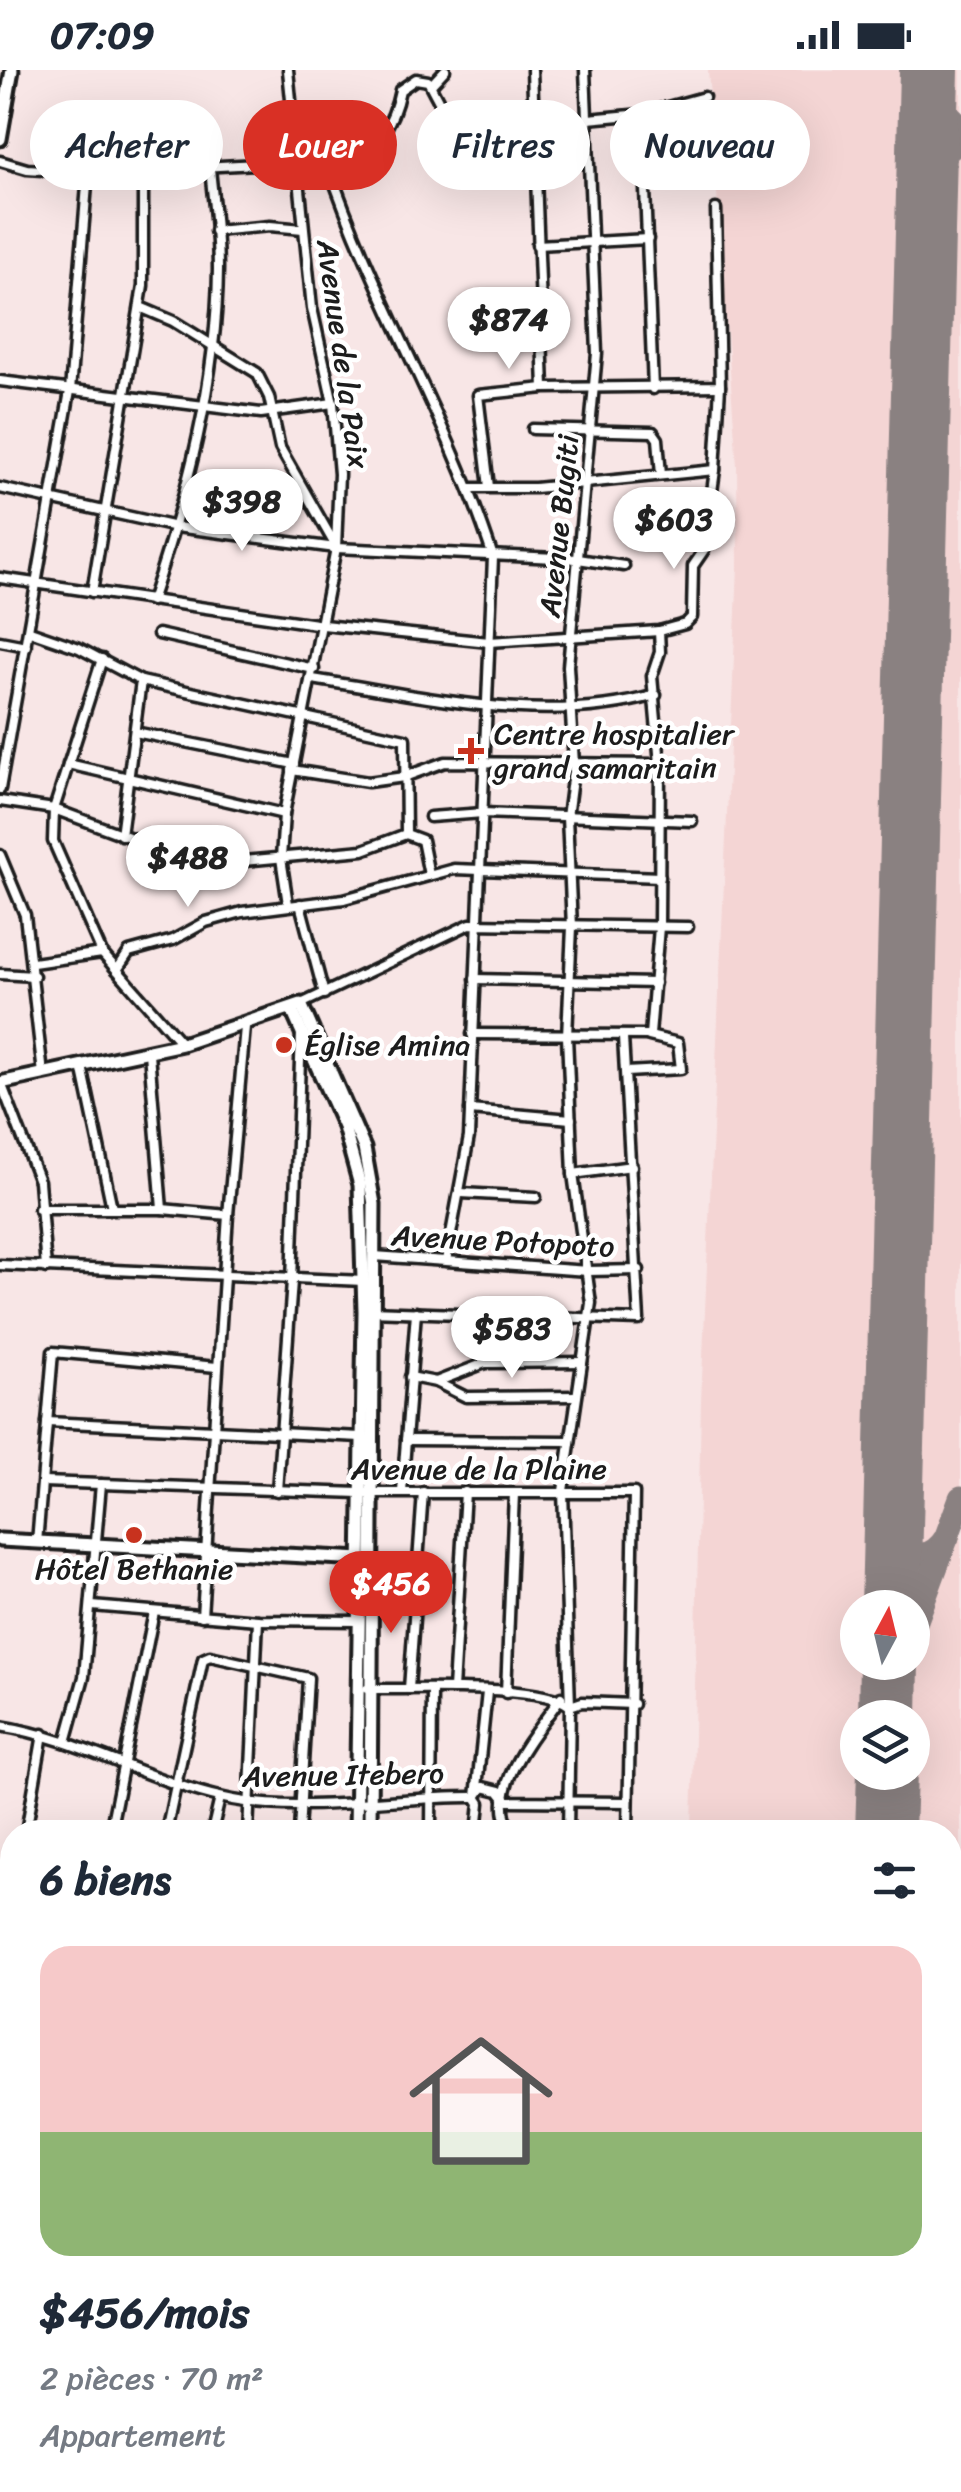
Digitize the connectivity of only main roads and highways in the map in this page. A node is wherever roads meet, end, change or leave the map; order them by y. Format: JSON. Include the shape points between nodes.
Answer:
{"nodes":[{"id":1,"x":12,"y":70,"type":"edge"},
{"id":2,"x":0,"y":139,"type":"edge"},
{"id":3,"x":296,"y":1006,"type":"junction"},
{"id":4,"x":0,"y":1083,"type":"edge"},
{"id":5,"x":358,"y":1150,"type":"junction"},
{"id":6,"x":371,"y":1256,"type":"junction"},
{"id":7,"x":371,"y":1311,"type":"junction"},
{"id":8,"x":366,"y":1492,"type":"junction"},
{"id":9,"x":0,"y":1540,"type":"edge"},
{"id":10,"x":364,"y":1558,"type":"junction"},
{"id":11,"x":366,"y":1689,"type":"junction"},
{"id":12,"x":364,"y":1800,"type":"junction"},
{"id":13,"x":359,"y":1820,"type":"edge"},
{"id":14,"x":368,"y":1820,"type":"edge"}],
"edges":[{"from":1,"to":2,"type":"main road"},
{"from":3,"to":4,"type":"main road","via":[[148,1053]]},
{"from":3,"to":5,"type":"main road"},
{"from":3,"to":5,"type":"main road"},
{"from":5,"to":6,"type":"main road"},
{"from":6,"to":7,"type":"main road"},
{"from":6,"to":7,"type":"main road","via":[[364,1281]]},
{"from":7,"to":8,"type":"main road"},
{"from":7,"to":8,"type":"main road","via":[[361,1437]]},
{"from":8,"to":10,"type":"main road"},
{"from":9,"to":10,"type":"main road"},
{"from":10,"to":11,"type":"main road"},
{"from":10,"to":11,"type":"main road","via":[[358,1620]]},
{"from":11,"to":12,"type":"main road"},
{"from":12,"to":13,"type":"main road"},
{"from":12,"to":14,"type":"main road"}]}
